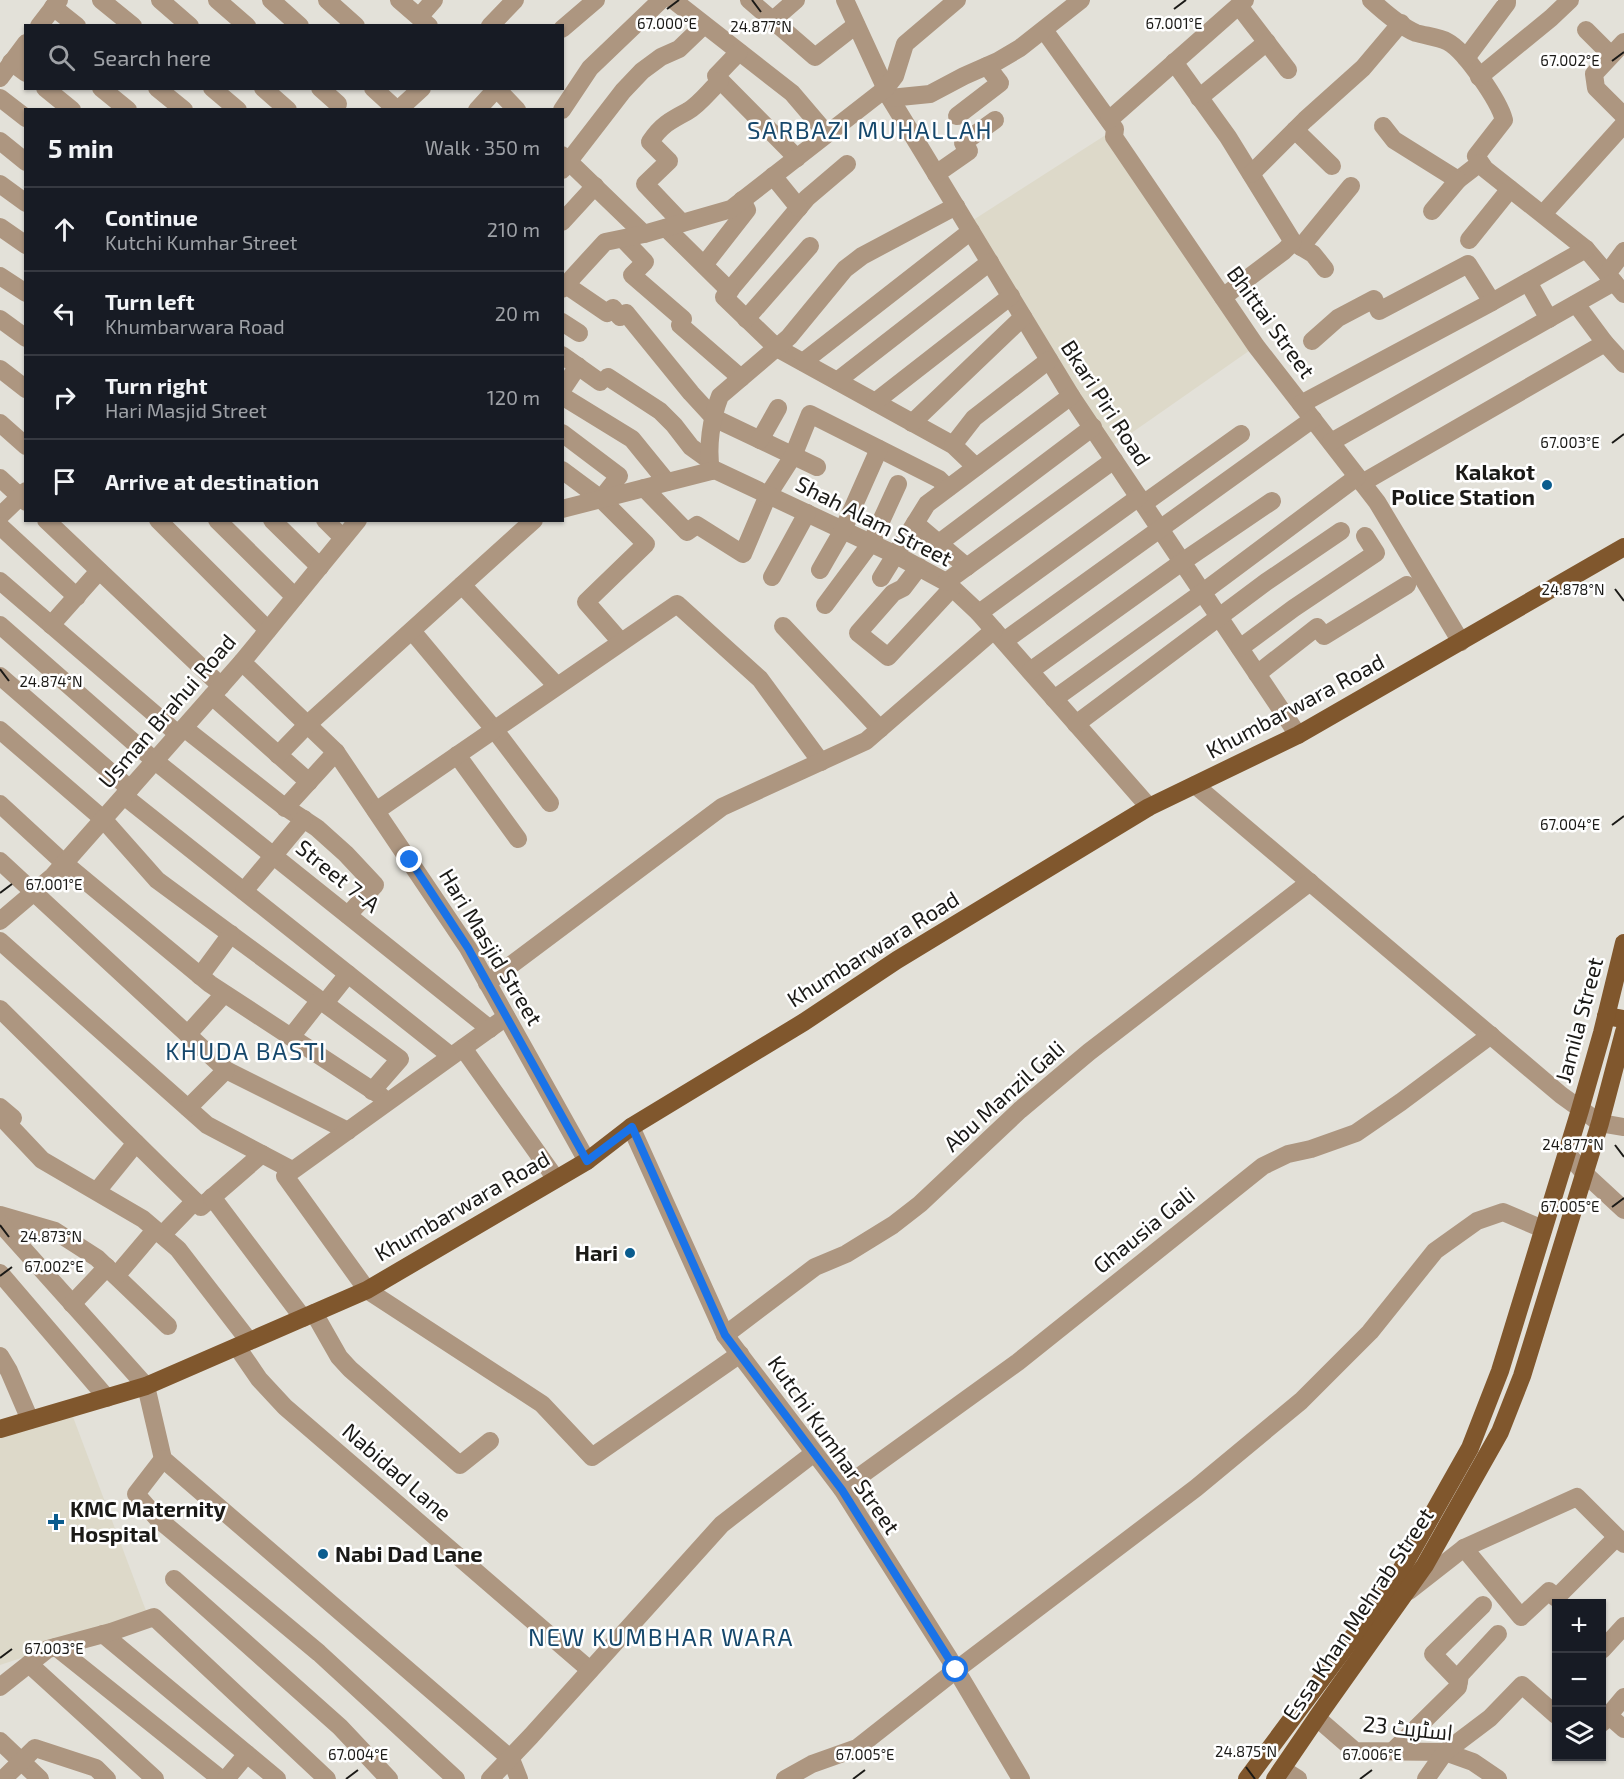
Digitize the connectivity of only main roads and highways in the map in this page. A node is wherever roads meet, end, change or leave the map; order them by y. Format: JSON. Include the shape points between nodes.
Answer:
{"nodes":[{"id":1,"x":1624,"y":548,"type":"edge"},
{"id":2,"x":1624,"y":943,"type":"edge"},
{"id":3,"x":1615,"y":1017,"type":"edge"},
{"id":4,"x":1624,"y":1032,"type":"edge"},
{"id":5,"x":1580,"y":1110,"type":"joint"},
{"id":6,"x":0,"y":1429,"type":"edge"},
{"id":7,"x":1399,"y":1589,"type":"junction"},
{"id":8,"x":1285,"y":1776,"type":"edge"},
{"id":9,"x":1247,"y":1779,"type":"edge"}],
"edges":[{"from":1,"to":6,"type":"main road","name":"Khumbarwara Road","via":[[1298,735],[1149,807],[897,960],[632,1127],[587,1161],[367,1290],[146,1386]]},
{"from":2,"to":3,"type":"main road","name":"Jamila Street"},
{"from":3,"to":5,"type":"main road","name":"Jamila Street"},
{"from":4,"to":7,"type":"main road","name":"Essa Khan Mehrab Street","via":[[1522,1376],[1503,1424],[1431,1555]]},
{"from":5,"to":7,"type":"main road","name":"Essa Khan Mehrab Street","via":[[1491,1399]]},
{"from":7,"to":8,"type":"main road","name":"Essa Khan Mehrab Street"},
{"from":7,"to":9,"type":"main road","name":"Essa Khan Mehrab Street"}]}
